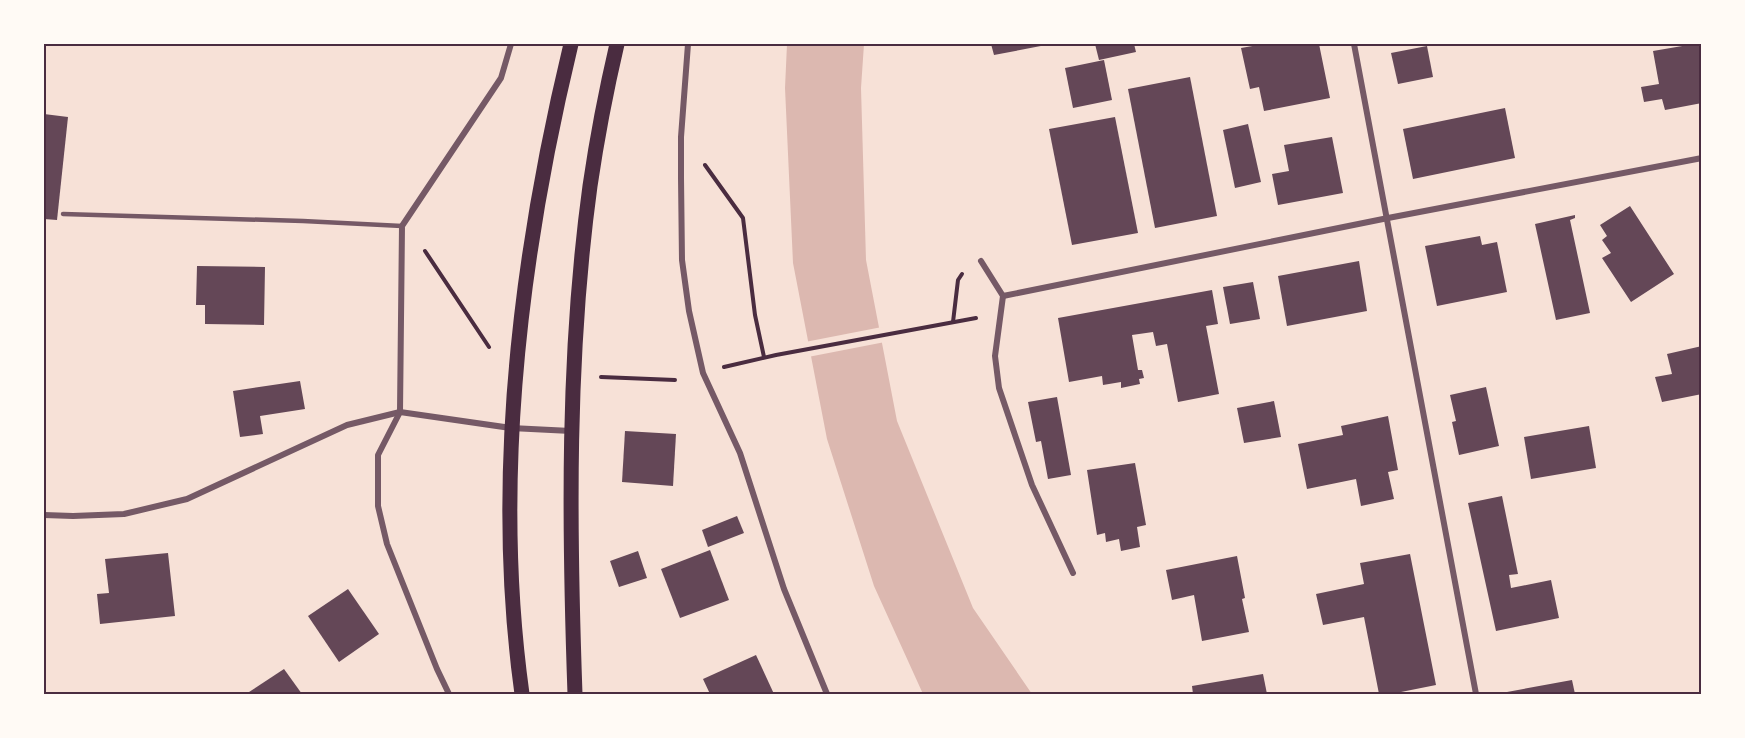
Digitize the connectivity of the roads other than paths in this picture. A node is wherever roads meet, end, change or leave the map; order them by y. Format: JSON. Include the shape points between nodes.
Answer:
{"nodes":[{"id":1,"x":511,"y":44,"type":"edge"},
{"id":2,"x":571,"y":44,"type":"edge"},
{"id":3,"x":617,"y":44,"type":"edge"},
{"id":4,"x":688,"y":44,"type":"edge"},
{"id":5,"x":1354,"y":44,"type":"edge"},
{"id":6,"x":1701,"y":158,"type":"edge"},
{"id":7,"x":63,"y":214,"type":"dead end"},
{"id":8,"x":1388,"y":218,"type":"junction"},
{"id":9,"x":402,"y":226,"type":"junction"},
{"id":10,"x":981,"y":261,"type":"dead end"},
{"id":11,"x":1003,"y":296,"type":"junction"},
{"id":12,"x":400,"y":412,"type":"junction"},
{"id":13,"x":511,"y":428,"type":"junction"},
{"id":14,"x":572,"y":431,"type":"junction"},
{"id":15,"x":44,"y":515,"type":"edge"},
{"id":16,"x":1073,"y":573,"type":"dead end"},
{"id":17,"x":449,"y":694,"type":"edge"},
{"id":18,"x":522,"y":694,"type":"edge"},
{"id":19,"x":575,"y":694,"type":"edge"},
{"id":20,"x":827,"y":694,"type":"edge"},
{"id":21,"x":1476,"y":694,"type":"edge"}],
"edges":[{"from":1,"to":9,"type":"street","via":[[501,78]]},
{"from":2,"to":13,"type":"main road","via":[[531,253]]},
{"from":3,"to":14,"type":"main road","via":[[590,187]]},
{"from":4,"to":20,"type":"street","via":[[681,177],[682,260],[689,311],[703,373],[740,453],[784,589]]},
{"from":5,"to":8,"type":"street"},
{"from":6,"to":8,"type":"street"},
{"from":7,"to":9,"type":"lane"},
{"from":8,"to":11,"type":"street"},
{"from":8,"to":21,"type":"street"},
{"from":9,"to":12,"type":"street"},
{"from":10,"to":11,"type":"street"},
{"from":11,"to":16,"type":"street","via":[[995,356],[999,388],[1032,485]]},
{"from":12,"to":13,"type":"street"},
{"from":12,"to":15,"type":"street","via":[[347,425],[187,499],[124,514]]},
{"from":12,"to":17,"type":"street","via":[[378,455],[378,506],[387,544]]},
{"from":13,"to":14,"type":"street"},
{"from":13,"to":18,"type":"main road","via":[[510,544]]},
{"from":14,"to":19,"type":"main road"}]}
